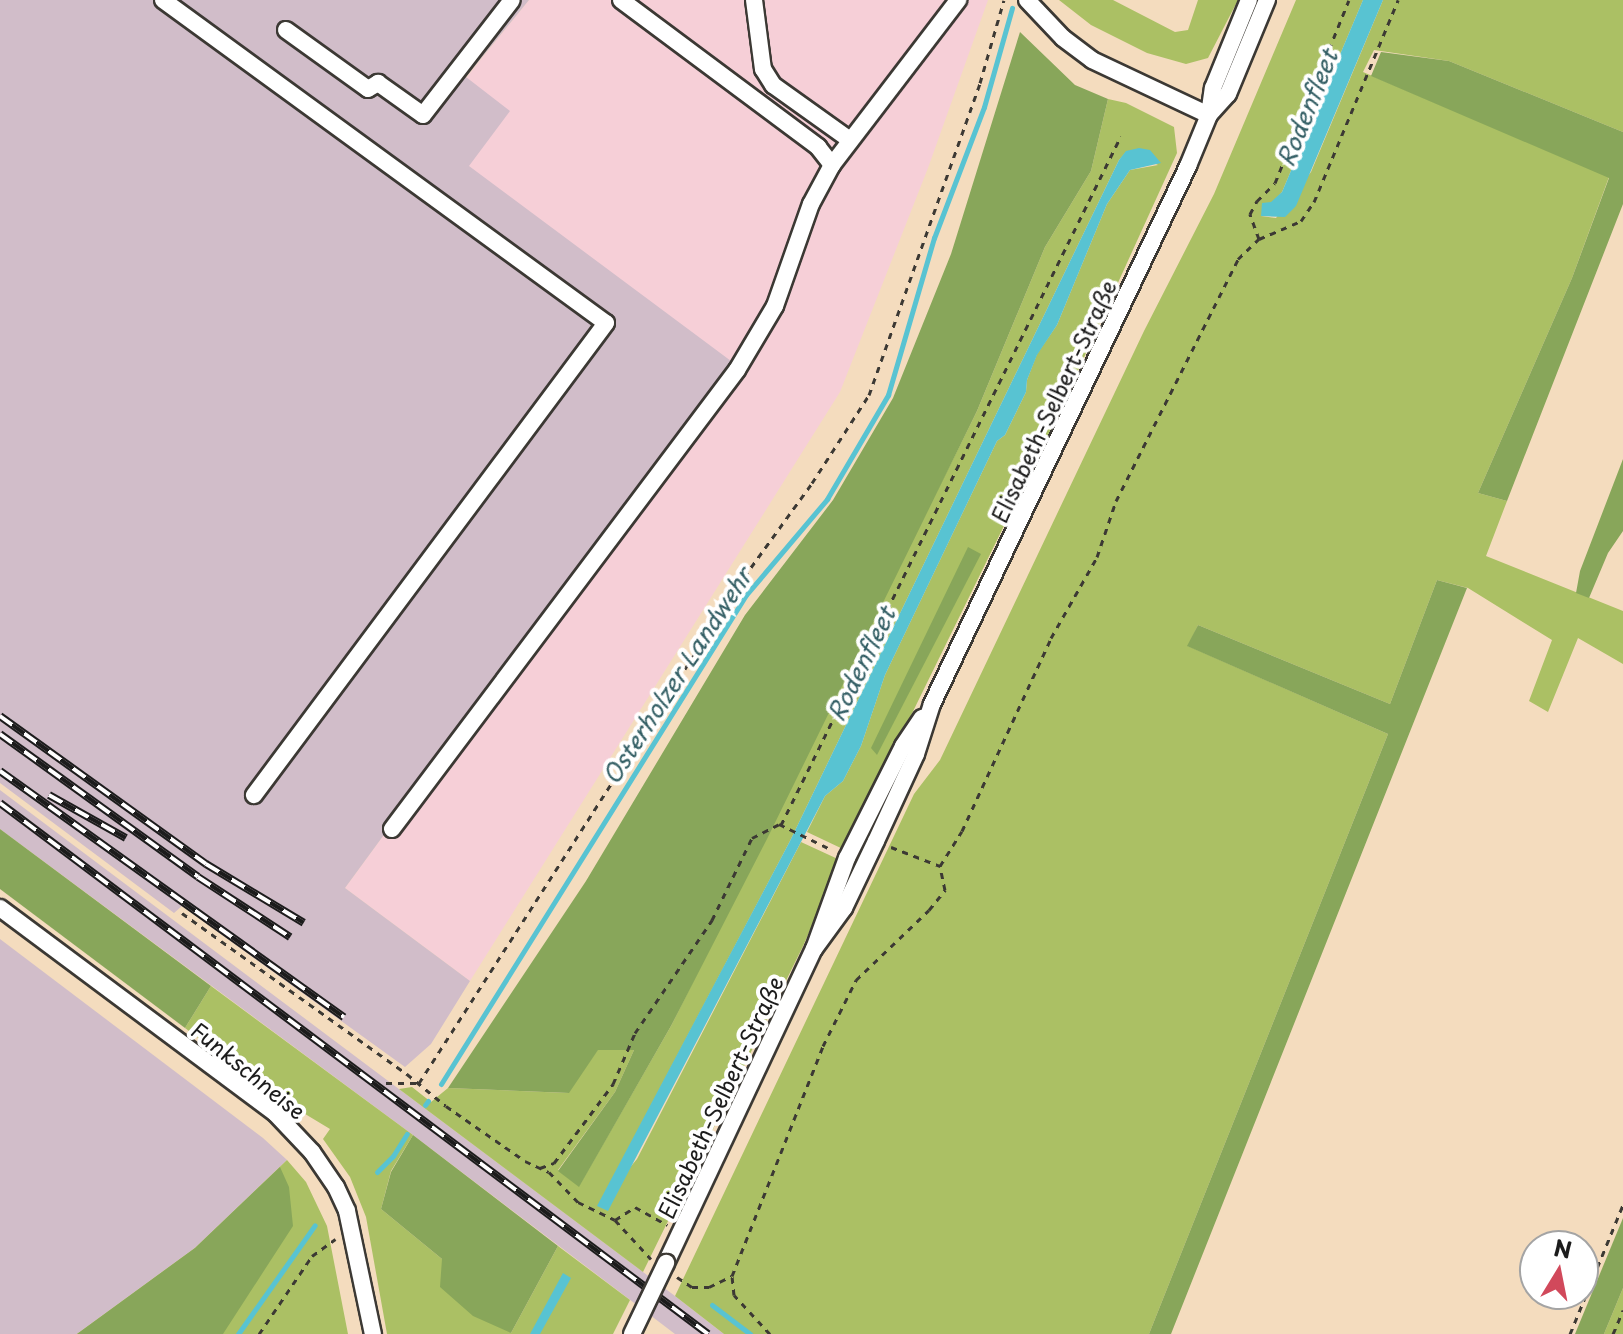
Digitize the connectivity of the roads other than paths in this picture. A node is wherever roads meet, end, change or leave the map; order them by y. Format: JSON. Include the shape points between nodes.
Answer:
{"nodes":[{"id":1,"x":163,"y":0,"type":"edge"},
{"id":2,"x":512,"y":0,"type":"edge"},
{"id":3,"x":621,"y":0,"type":"edge"},
{"id":4,"x":754,"y":0,"type":"edge"},
{"id":5,"x":958,"y":0,"type":"edge"},
{"id":6,"x":1027,"y":0,"type":"edge"},
{"id":7,"x":1249,"y":0,"type":"edge"},
{"id":8,"x":1267,"y":0,"type":"edge"},
{"id":9,"x":286,"y":30,"type":"dead end"},
{"id":10,"x":1209,"y":115,"type":"junction"},
{"id":11,"x":850,"y":140,"type":"junction"},
{"id":12,"x":832,"y":165,"type":"junction"},
{"id":13,"x":932,"y":704,"type":"junction"},
{"id":14,"x":254,"y":795,"type":"dead end"},
{"id":15,"x":392,"y":829,"type":"dead end"},
{"id":16,"x":0,"y":908,"type":"edge"},
{"id":17,"x":814,"y":949,"type":"junction"},
{"id":18,"x":373,"y":1334,"type":"edge"},
{"id":19,"x":632,"y":1334,"type":"edge"}],
"edges":[{"from":1,"to":14,"type":"street","via":[[606,323]]},
{"from":2,"to":9,"type":"street","via":[[423,115],[378,83],[368,89]]},
{"from":3,"to":12,"type":"street","via":[[818,147]]},
{"from":4,"to":11,"type":"street","via":[[763,69],[773,85]]},
{"from":5,"to":11,"type":"street"},
{"from":6,"to":10,"type":"street","via":[[1092,60]]},
{"from":7,"to":10,"type":"street","name":"Elisabeth-Selbert-Straße","via":[[1213,88]]},
{"from":8,"to":10,"type":"street","name":"Elisabeth-Selbert-Straße","via":[[1228,94]]},
{"from":10,"to":13,"type":"street","name":"Elisabeth-Selbert-Straße"},
{"from":11,"to":12,"type":"street"},
{"from":12,"to":15,"type":"street","via":[[811,204],[775,306],[737,370]]},
{"from":13,"to":17,"type":"street","name":"Elisabeth-Selbert-Straße","via":[[903,746],[847,858]]},
{"from":13,"to":17,"type":"street","name":"Elisabeth-Selbert-Straße","via":[[916,754],[844,908]]},
{"from":16,"to":18,"type":"street","name":"Funkschneise","via":[[275,1113],[312,1152],[336,1187],[354,1234]]},
{"from":17,"to":19,"type":"street","name":"Elisabeth-Selbert-Straße","bridge":true}]}
